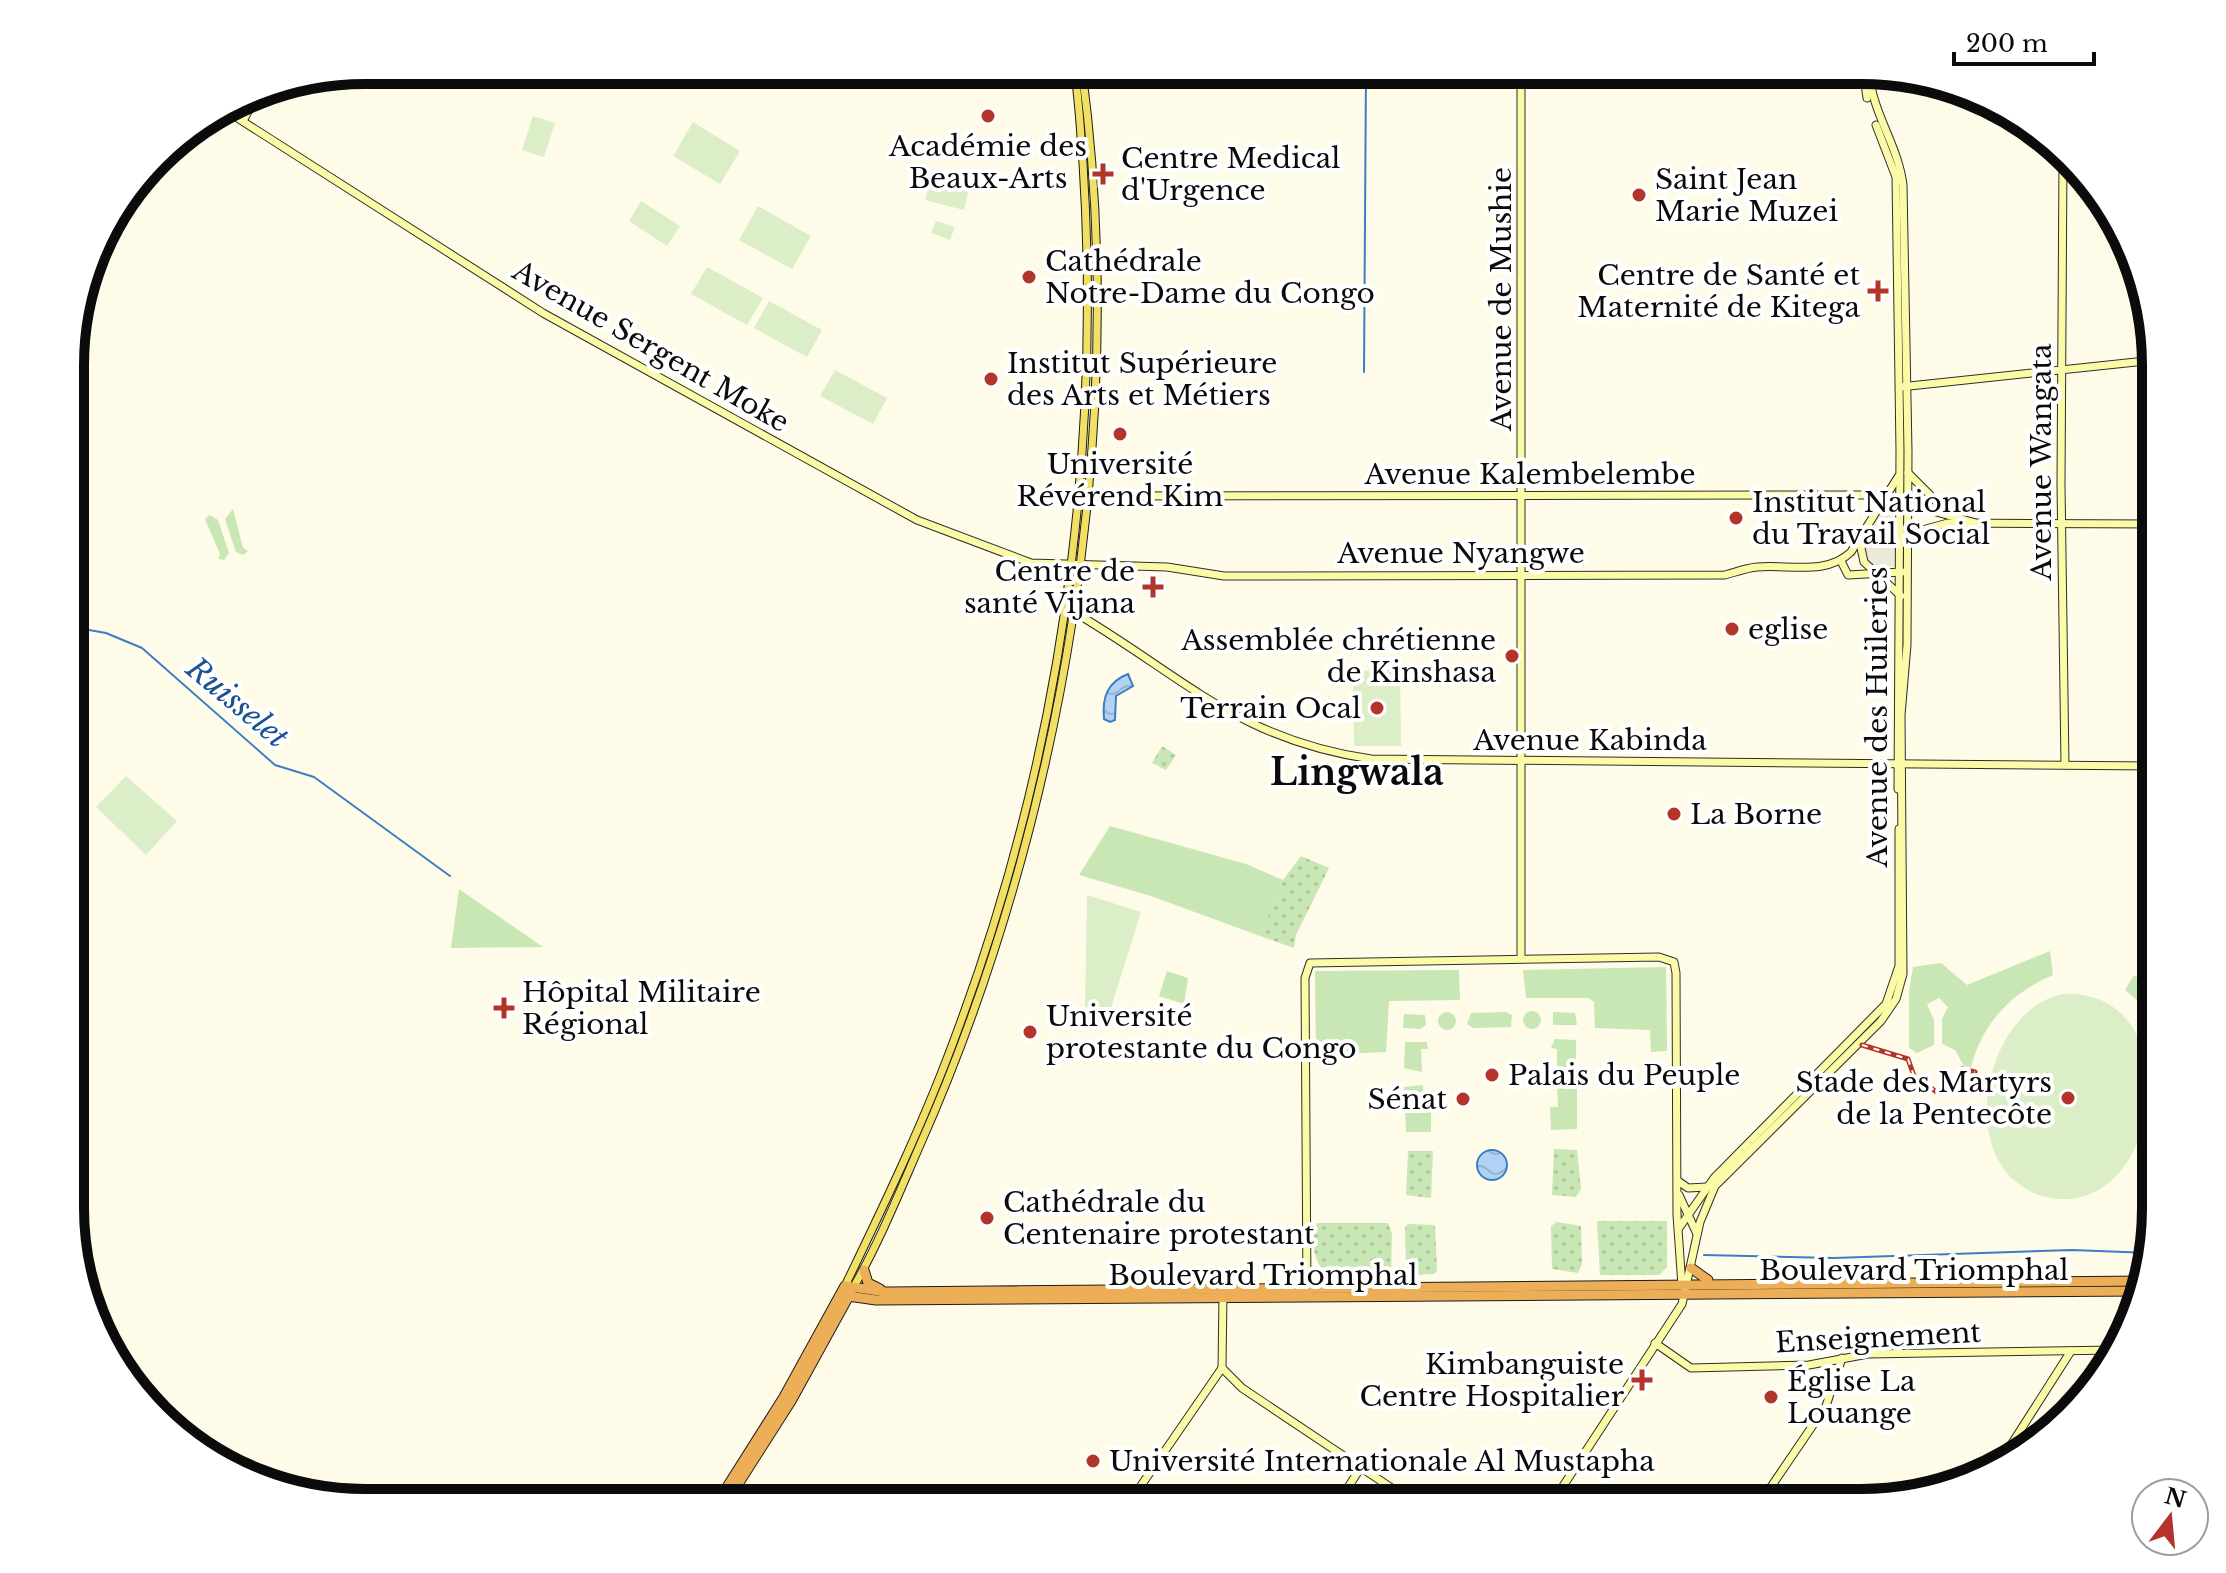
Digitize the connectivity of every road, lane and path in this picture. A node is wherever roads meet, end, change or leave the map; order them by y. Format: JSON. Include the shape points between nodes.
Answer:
{"nodes":[{"id":1,"x":1076,"y":84,"type":"edge"},
{"id":2,"x":1083,"y":84,"type":"edge"},
{"id":3,"x":1521,"y":85,"type":"edge"},
{"id":4,"x":1868,"y":85,"type":"edge"},
{"id":5,"x":250,"y":109,"type":"edge"},
{"id":6,"x":235,"y":116,"type":"edge"},
{"id":7,"x":243,"y":121,"type":"junction"},
{"id":8,"x":2063,"y":169,"type":"edge"},
{"id":9,"x":2141,"y":362,"type":"edge"},
{"id":10,"x":2061,"y":371,"type":"junction"},
{"id":11,"x":1901,"y":387,"type":"junction"},
{"id":12,"x":1907,"y":472,"type":"junction"},
{"id":13,"x":1898,"y":477,"type":"junction"},
{"id":14,"x":1083,"y":496,"type":"junction"},
{"id":15,"x":1522,"y":496,"type":"junction"},
{"id":16,"x":1886,"y":497,"type":"junction"},
{"id":17,"x":1902,"y":500,"type":"junction"},
{"id":18,"x":1949,"y":513,"type":"junction"},
{"id":19,"x":1976,"y":523,"type":"junction"},
{"id":20,"x":2062,"y":524,"type":"junction"},
{"id":21,"x":2141,"y":524,"type":"edge"},
{"id":22,"x":1903,"y":535,"type":"junction"},
{"id":23,"x":1860,"y":541,"type":"junction"},
{"id":24,"x":1841,"y":561,"type":"junction"},
{"id":25,"x":1076,"y":566,"type":"junction"},
{"id":26,"x":1904,"y":572,"type":"junction"},
{"id":27,"x":1523,"y":575,"type":"junction"},
{"id":28,"x":1879,"y":575,"type":"junction"},
{"id":29,"x":1901,"y":596,"type":"junction"},
{"id":30,"x":1065,"y":606,"type":"junction"},
{"id":31,"x":1073,"y":611,"type":"junction"},
{"id":32,"x":1521,"y":762,"type":"junction"},
{"id":33,"x":2065,"y":765,"type":"junction"},
{"id":34,"x":1900,"y":766,"type":"junction"},
{"id":35,"x":2141,"y":766,"type":"edge"},
{"id":36,"x":1521,"y":958,"type":"junction"},
{"id":37,"x":1727,"y":1169,"type":"junction"},
{"id":38,"x":1678,"y":1181,"type":"junction"},
{"id":39,"x":1707,"y":1187,"type":"junction"},
{"id":40,"x":1678,"y":1193,"type":"junction"},
{"id":41,"x":1687,"y":1214,"type":"junction"},
{"id":42,"x":1678,"y":1230,"type":"junction"},
{"id":43,"x":1697,"y":1234,"type":"junction"},
{"id":44,"x":1678,"y":1244,"type":"junction"},
{"id":45,"x":1696,"y":1244,"type":"junction"},
{"id":46,"x":1691,"y":1268,"type":"junction"},
{"id":47,"x":864,"y":1270,"type":"junction"},
{"id":48,"x":2132,"y":1281,"type":"edge"},
{"id":49,"x":1723,"y":1283,"type":"junction"},
{"id":50,"x":1684,"y":1289,"type":"junction"},
{"id":51,"x":2129,"y":1291,"type":"edge"},
{"id":52,"x":847,"y":1292,"type":"junction"},
{"id":53,"x":886,"y":1292,"type":"junction"},
{"id":54,"x":1307,"y":1292,"type":"junction"},
{"id":55,"x":1223,"y":1293,"type":"junction"},
{"id":56,"x":876,"y":1300,"type":"junction"},
{"id":57,"x":842,"y":1310,"type":"junction"},
{"id":58,"x":1655,"y":1343,"type":"junction"},
{"id":59,"x":2103,"y":1350,"type":"edge"},
{"id":60,"x":2071,"y":1351,"type":"junction"},
{"id":61,"x":1842,"y":1358,"type":"junction"},
{"id":62,"x":1222,"y":1368,"type":"junction"},
{"id":63,"x":2010,"y":1446,"type":"edge"},
{"id":64,"x":1361,"y":1467,"type":"junction"},
{"id":65,"x":726,"y":1488,"type":"edge"},
{"id":66,"x":735,"y":1488,"type":"edge"},
{"id":67,"x":1139,"y":1489,"type":"edge"},
{"id":68,"x":1347,"y":1489,"type":"edge"},
{"id":69,"x":1393,"y":1489,"type":"edge"},
{"id":70,"x":1558,"y":1489,"type":"edge"},
{"id":71,"x":1770,"y":1489,"type":"edge"}],
"edges":[{"from":1,"to":14,"type":"main road","via":[[1088,265]]},
{"from":2,"to":14,"type":"main road","via":[[1095,289]]},
{"from":3,"to":15,"type":"street","name":"Avenue de Mushie"},
{"from":4,"to":11,"type":"street","name":"Avenue des Huileries","via":[[1902,177]]},
{"from":5,"to":7,"type":"street"},
{"from":6,"to":7,"type":"street","name":"Avenue Sergent Moke"},
{"from":7,"to":25,"type":"street","name":"Avenue Sergent Moke","via":[[543,313],[912,518],[1014,558]]},
{"from":8,"to":10,"type":"street","name":"Avenue Wangata"},
{"from":9,"to":10,"type":"street"},
{"from":10,"to":11,"type":"street"},
{"from":10,"to":20,"type":"street","name":"Avenue Wangata"},
{"from":11,"to":12,"type":"street","name":"Avenue des Huileries"},
{"from":11,"to":13,"type":"street","name":"Avenue des Huileries"},
{"from":12,"to":17,"type":"street","name":"Avenue des Huileries"},
{"from":12,"to":18,"type":"street"},
{"from":13,"to":16,"type":"street"},
{"from":13,"to":17,"type":"street","name":"Avenue des Huileries"},
{"from":14,"to":15,"type":"street","name":"Avenue Kalembelembe"},
{"from":14,"to":25,"type":"main road"},
{"from":15,"to":16,"type":"street","name":"Avenue Kalembelembe"},
{"from":15,"to":27,"type":"street","name":"Avenue de Mushie"},
{"from":16,"to":17,"type":"street","name":"Avenue Kalembelembe"},
{"from":16,"to":23,"type":"street"},
{"from":17,"to":18,"type":"street","name":"Avenue Kalembelembe"},
{"from":17,"to":22,"type":"street","name":"Avenue des Huileries"},
{"from":18,"to":19,"type":"street","name":"Avenue Kalembelembe"},
{"from":19,"to":20,"type":"street"},
{"from":19,"to":22,"type":"street","via":[[1932,525]]},
{"from":20,"to":21,"type":"street"},
{"from":20,"to":33,"type":"street","name":"Avenue Wangata"},
{"from":22,"to":26,"type":"street","name":"Avenue des Huileries"},
{"from":23,"to":24,"type":"street"},
{"from":23,"to":28,"type":"street","via":[[1861,557]]},
{"from":24,"to":27,"type":"street","name":"Avenue Nyangwe","via":[[1752,567],[1725,575]]},
{"from":24,"to":28,"type":"street","via":[[1848,575]]},
{"from":25,"to":27,"type":"street","name":"Avenue Nyangwe","via":[[1167,567],[1224,576]]},
{"from":25,"to":30,"type":"main road"},
{"from":25,"to":31,"type":"main road"},
{"from":26,"to":28,"type":"street"},
{"from":26,"to":29,"type":"street","name":"Avenue des Huileries"},
{"from":26,"to":34,"type":"street","name":"Avenue des Huileries"},
{"from":27,"to":32,"type":"street","name":"Avenue de Mushie"},
{"from":28,"to":29,"type":"street"},
{"from":29,"to":34,"type":"street","name":"Avenue des Huileries"},
{"from":30,"to":31,"type":"street","name":"Avenue Kabinda"},
{"from":30,"to":52,"type":"main road","via":[[1038,754],[994,924],[920,1126]]},
{"from":31,"to":32,"type":"street","name":"Avenue Kabinda","via":[[1199,697],[1285,739],[1371,759]]},
{"from":31,"to":47,"type":"main road","via":[[1043,772],[995,946],[938,1103]]},
{"from":32,"to":34,"type":"street","name":"Avenue Kabinda"},
{"from":32,"to":36,"type":"street","name":"Avenue de Mushie"},
{"from":33,"to":34,"type":"street","name":"Avenue Kabinda"},
{"from":33,"to":35,"type":"street","name":"Avenue Kabinda"},
{"from":34,"to":37,"type":"street","name":"Avenue des Huileries","via":[[1905,959],[1896,999],[1877,1025]]},
{"from":36,"to":38,"type":"street","via":[[1659,957],[1674,962]]},
{"from":36,"to":54,"type":"street","via":[[1315,961],[1307,966]]},
{"from":37,"to":39,"type":"street","name":"Avenue des Huileries"},
{"from":37,"to":43,"type":"street","name":"Avenue des Huileries","via":[[1710,1196]]},
{"from":38,"to":39,"type":"street","via":[[1688,1188]]},
{"from":38,"to":40,"type":"street"},
{"from":39,"to":41,"type":"street","name":"Avenue des Huileries"},
{"from":40,"to":41,"type":"street"},
{"from":40,"to":42,"type":"street"},
{"from":41,"to":42,"type":"street","name":"Avenue des Huileries"},
{"from":41,"to":43,"type":"street"},
{"from":42,"to":44,"type":"street","name":"Avenue des Huileries"},
{"from":43,"to":45,"type":"street","name":"Avenue des Huileries"},
{"from":44,"to":45,"type":"street"},
{"from":44,"to":50,"type":"street","name":"Avenue des Huileries"},
{"from":45,"to":46,"type":"street","name":"Avenue des Huileries"},
{"from":46,"to":49,"type":"highway","via":[[1700,1277]]},
{"from":46,"to":50,"type":"street","name":"Avenue des Huileries"},
{"from":47,"to":52,"type":"main road"},
{"from":47,"to":53,"type":"highway","via":[[868,1283]]},
{"from":48,"to":49,"type":"highway","name":"Boulevard Triomphal"},
{"from":49,"to":50,"type":"highway","name":"Boulevard Triomphal"},
{"from":50,"to":51,"type":"highway","name":"Boulevard Triomphal"},
{"from":50,"to":54,"type":"highway","name":"Boulevard Triomphal"},
{"from":50,"to":58,"type":"street"},
{"from":52,"to":53,"type":"highway","name":"Boulevard Triomphal"},
{"from":52,"to":56,"type":"highway","name":"Boulevard Triomphal"},
{"from":52,"to":57,"type":"highway"},
{"from":52,"to":65,"type":"highway"},
{"from":53,"to":55,"type":"highway","name":"Boulevard Triomphal"},
{"from":54,"to":55,"type":"highway","name":"Boulevard Triomphal"},
{"from":55,"to":56,"type":"highway","name":"Boulevard Triomphal"},
{"from":55,"to":62,"type":"street"},
{"from":56,"to":57,"type":"highway"},
{"from":57,"to":66,"type":"highway"},
{"from":58,"to":61,"type":"street","name":"Enseignement","via":[[1691,1368],[1809,1365]]},
{"from":58,"to":70,"type":"street"},
{"from":59,"to":60,"type":"street","name":"Enseignement"},
{"from":60,"to":61,"type":"street","name":"Enseignement"},
{"from":60,"to":63,"type":"street"},
{"from":61,"to":71,"type":"street","via":[[1826,1406]]},
{"from":62,"to":64,"type":"street","via":[[1242,1388]]},
{"from":62,"to":67,"type":"street"},
{"from":64,"to":68,"type":"street"},
{"from":64,"to":69,"type":"street"}]}
